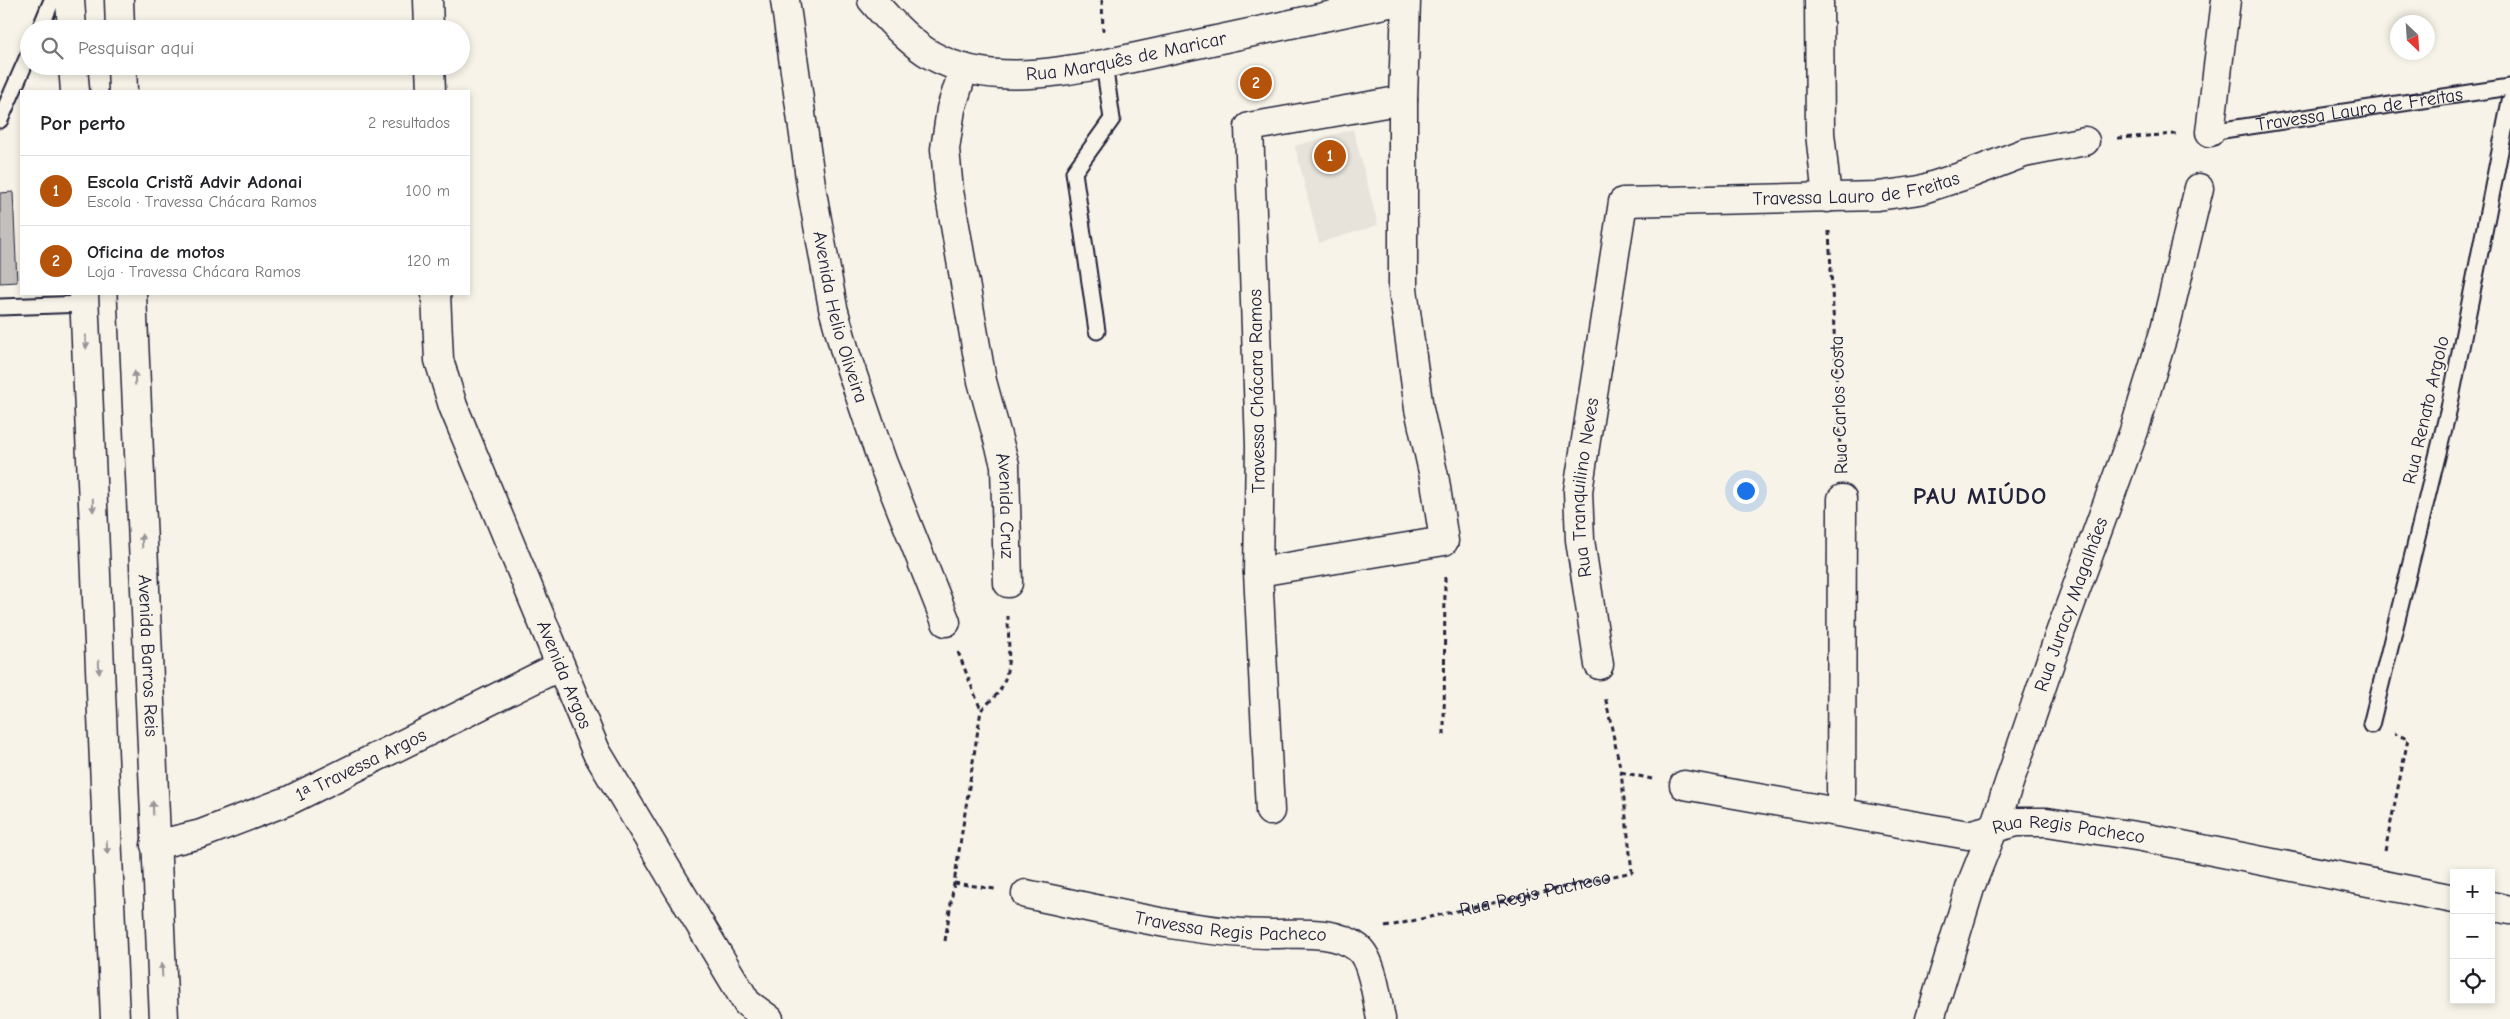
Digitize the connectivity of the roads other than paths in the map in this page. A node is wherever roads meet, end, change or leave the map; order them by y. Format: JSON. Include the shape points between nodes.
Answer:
{"nodes":[{"id":1,"x":52,"y":0,"type":"edge"},
{"id":2,"x":70,"y":0,"type":"edge"},
{"id":3,"x":119,"y":0,"type":"edge"},
{"id":4,"x":428,"y":0,"type":"edge"},
{"id":5,"x":785,"y":0,"type":"edge"},
{"id":6,"x":872,"y":0,"type":"edge"},
{"id":7,"x":1403,"y":0,"type":"edge"},
{"id":8,"x":1406,"y":0,"type":"edge"},
{"id":9,"x":1819,"y":0,"type":"edge"},
{"id":10,"x":2226,"y":0,"type":"edge"},
{"id":11,"x":44,"y":20,"type":"edge"},
{"id":12,"x":71,"y":20,"type":"edge"},
{"id":13,"x":120,"y":20,"type":"edge"},
{"id":14,"x":429,"y":20,"type":"edge"},
{"id":15,"x":1104,"y":64,"type":"junction"},
{"id":16,"x":964,"y":68,"type":"junction"},
{"id":17,"x":20,"y":74,"type":"edge"},
{"id":18,"x":73,"y":75,"type":"edge"},
{"id":19,"x":122,"y":75,"type":"edge"},
{"id":20,"x":430,"y":75,"type":"edge"},
{"id":21,"x":2510,"y":87,"type":"edge"},
{"id":22,"x":74,"y":90,"type":"edge"},
{"id":23,"x":123,"y":90,"type":"edge"},
{"id":24,"x":431,"y":90,"type":"edge"},
{"id":25,"x":1403,"y":100,"type":"junction"},
{"id":26,"x":2510,"y":101,"type":"edge"},
{"id":27,"x":0,"y":120,"type":"edge"},
{"id":28,"x":2210,"y":132,"type":"joint"},
{"id":29,"x":2085,"y":140,"type":"road end"},
{"id":30,"x":2199,"y":188,"type":"dead end"},
{"id":31,"x":1827,"y":198,"type":"junction"},
{"id":32,"x":1623,"y":202,"type":"joint"},
{"id":33,"x":132,"y":295,"type":"edge"},
{"id":34,"x":436,"y":295,"type":"edge"},
{"id":35,"x":84,"y":299,"type":"edge"},
{"id":36,"x":0,"y":307,"type":"edge"},
{"id":37,"x":1097,"y":331,"type":"dead end"},
{"id":38,"x":1842,"y":499,"type":"road end"},
{"id":39,"x":1258,"y":572,"type":"junction"},
{"id":40,"x":1008,"y":583,"type":"road end"},
{"id":41,"x":946,"y":622,"type":"road end"},
{"id":42,"x":1599,"y":665,"type":"road end"},
{"id":43,"x":560,"y":666,"type":"junction"},
{"id":44,"x":2370,"y":725,"type":"road end"},
{"id":45,"x":1684,"y":785,"type":"dead end"},
{"id":46,"x":1270,"y":811,"type":"dead end"},
{"id":47,"x":1841,"y":811,"type":"junction"},
{"id":48,"x":1993,"y":830,"type":"junction"},
{"id":49,"x":155,"y":845,"type":"junction"},
{"id":50,"x":1026,"y":894,"type":"road end"},
{"id":51,"x":2450,"y":897,"type":"edge"},
{"id":52,"x":2495,"y":907,"type":"edge"},
{"id":53,"x":2510,"y":910,"type":"edge"},
{"id":54,"x":115,"y":1019,"type":"edge"},
{"id":55,"x":164,"y":1019,"type":"edge"},
{"id":56,"x":769,"y":1019,"type":"edge"},
{"id":57,"x":1381,"y":1019,"type":"edge"},
{"id":58,"x":1930,"y":1019,"type":"edge"}],
"edges":[{"from":1,"to":11,"type":"lane"},
{"from":2,"to":12,"type":"street"},
{"from":3,"to":13,"type":"street"},
{"from":4,"to":14,"type":"street"},
{"from":5,"to":41,"type":"street","name":"Avenida Helio Oliveira","via":[[812,192],[833,308],[882,461]]},
{"from":6,"to":16,"type":"street","name":"Rua Marquês de Maricar","via":[[902,31],[931,54]]},
{"from":7,"to":15,"type":"street","name":"Rua Marquês de Maricar"},
{"from":8,"to":25,"type":"street"},
{"from":9,"to":31,"type":"street","via":[[1820,133]]},
{"from":10,"to":28,"type":"street"},
{"from":15,"to":16,"type":"street","name":"Rua Marquês de Maricar","via":[[1055,73],[1008,75]]},
{"from":15,"to":37,"type":"lane","via":[[1112,119],[1074,172]]},
{"from":16,"to":40,"type":"street","name":"Avenida Cruz","via":[[951,109],[945,149],[949,191],[982,381],[1005,465]]},
{"from":17,"to":27,"type":"lane"},
{"from":18,"to":22,"type":"street"},
{"from":19,"to":23,"type":"street"},
{"from":20,"to":24,"type":"street"},
{"from":21,"to":28,"type":"lane","name":"Travessa Lauro de Freitas"},
{"from":25,"to":39,"type":"street","name":"Travessa Chácara Ramos","via":[[1249,127],[1260,446]]},
{"from":25,"to":39,"type":"street","via":[[1405,318],[1444,541]]},
{"from":26,"to":44,"type":"lane","name":"Rua Renato Argolo","via":[[2449,408]]},
{"from":29,"to":31,"type":"street","name":"Travessa Lauro de Freitas","via":[[2024,153],[1920,190]]},
{"from":30,"to":48,"type":"street","name":"Rua Juracy Magalhães","via":[[2165,329],[2134,431],[2060,632]]},
{"from":31,"to":32,"type":"street","name":"Travessa Lauro de Freitas"},
{"from":32,"to":42,"type":"street","name":"Rua Tranquilino Neves","via":[[1578,491],[1580,540]]},
{"from":49,"to":33,"type":"street","name":"Avenida Barros Reis","one_way":true},
{"from":34,"to":43,"type":"street","name":"Avenida Argos","via":[[439,360],[453,406]]},
{"from":35,"to":36,"type":"lane"},
{"from":35,"to":54,"type":"street","one_way":true},
{"from":38,"to":47,"type":"street","name":"Rua Carlos Costa"},
{"from":39,"to":46,"type":"street","name":"Travessa Chácara Ramos"},
{"from":43,"to":49,"type":"street","name":"1ᵃ Travessa Argos","via":[[290,800],[201,834]]},
{"from":43,"to":56,"type":"street","name":"Avenida Argos","via":[[596,752],[747,1003]]},
{"from":45,"to":47,"type":"street","name":"Rua Regis Pacheco"},
{"from":47,"to":48,"type":"street","name":"Rua Regis Pacheco","via":[[1968,835]]},
{"from":48,"to":51,"type":"street","name":"Rua Regis Pacheco","via":[[2017,822],[2047,822],[2142,837]]},
{"from":48,"to":58,"type":"street","name":"Rua Juracy Magalhães","via":[[1971,885]]},
{"from":55,"to":49,"type":"street","name":"Avenida Barros Reis","one_way":true},
{"from":50,"to":57,"type":"street","name":"Travessa Regis Pacheco","via":[[1201,927],[1341,938],[1359,949],[1370,971]]},
{"from":52,"to":53,"type":"street"}]}
